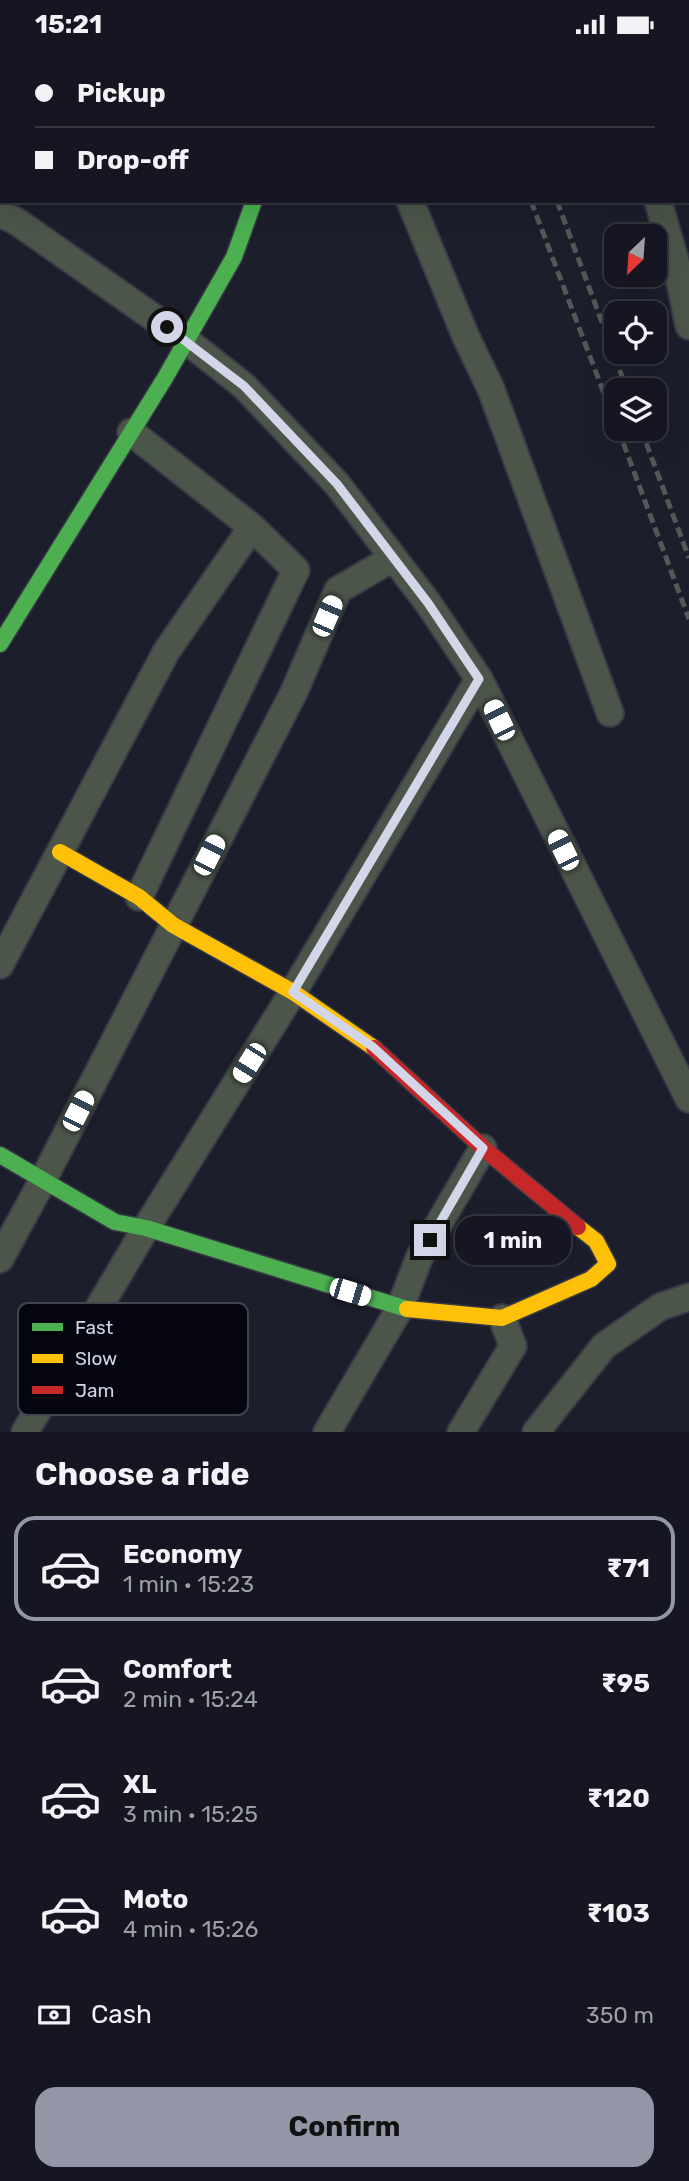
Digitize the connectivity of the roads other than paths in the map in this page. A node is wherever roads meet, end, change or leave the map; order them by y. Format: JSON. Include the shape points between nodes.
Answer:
{"nodes":[{"id":1,"x":253,"y":203,"type":"edge"},
{"id":2,"x":411,"y":203,"type":"edge"},
{"id":3,"x":660,"y":203,"type":"edge"},
{"id":4,"x":0,"y":214,"type":"edge"},
{"id":5,"x":689,"y":326,"type":"edge"},
{"id":6,"x":187,"y":341,"type":"junction"},
{"id":7,"x":131,"y":432,"type":"junction"},
{"id":8,"x":252,"y":527,"type":"junction"},
{"id":9,"x":393,"y":558,"type":"junction"},
{"id":10,"x":0,"y":644,"type":"edge"},
{"id":11,"x":479,"y":679,"type":"junction"},
{"id":12,"x":610,"y":713,"type":"dead end"},
{"id":13,"x":60,"y":852,"type":"junction"},
{"id":14,"x":139,"y":897,"type":"junction"},
{"id":15,"x":173,"y":925,"type":"junction"},
{"id":16,"x":0,"y":965,"type":"edge"},
{"id":17,"x":293,"y":992,"type":"junction"},
{"id":18,"x":689,"y":1099,"type":"edge"},
{"id":19,"x":483,"y":1148,"type":"junction"},
{"id":20,"x":0,"y":1155,"type":"edge"},
{"id":21,"x":43,"y":1180,"type":"junction"},
{"id":22,"x":146,"y":1228,"type":"junction"},
{"id":23,"x":0,"y":1259,"type":"edge"},
{"id":24,"x":689,"y":1297,"type":"edge"},
{"id":25,"x":102,"y":1303,"type":"edge"},
{"id":26,"x":400,"y":1308,"type":"junction"},
{"id":27,"x":502,"y":1318,"type":"junction"},
{"id":28,"x":35,"y":1415,"type":"edge"},
{"id":29,"x":25,"y":1432,"type":"edge"},
{"id":30,"x":327,"y":1432,"type":"edge"},
{"id":31,"x":461,"y":1432,"type":"edge"},
{"id":32,"x":536,"y":1432,"type":"edge"}],
"edges":[{"from":1,"to":6,"type":"street","via":[[234,257]]},
{"from":2,"to":12,"type":"street","via":[[491,389]]},
{"from":3,"to":5,"type":"street"},
{"from":4,"to":6,"type":"street"},
{"from":6,"to":7,"type":"street"},
{"from":6,"to":9,"type":"street","via":[[244,386],[337,484]]},
{"from":7,"to":8,"type":"street"},
{"from":7,"to":10,"type":"street"},
{"from":8,"to":13,"type":"street","via":[[166,652]]},
{"from":8,"to":14,"type":"street","via":[[296,571]]},
{"from":9,"to":11,"type":"street"},
{"from":9,"to":15,"type":"street","via":[[338,590],[294,692]]},
{"from":11,"to":17,"type":"street"},
{"from":11,"to":18,"type":"street"},
{"from":13,"to":14,"type":"street"},
{"from":13,"to":16,"type":"street"},
{"from":14,"to":15,"type":"street"},
{"from":15,"to":17,"type":"street"},
{"from":15,"to":21,"type":"street"},
{"from":17,"to":19,"type":"street","via":[[373,1047]]},
{"from":17,"to":22,"type":"street"},
{"from":19,"to":26,"type":"street","via":[[419,1258]]},
{"from":19,"to":27,"type":"street","via":[[596,1241],[608,1264],[591,1279]]},
{"from":20,"to":21,"type":"street"},
{"from":21,"to":22,"type":"street","via":[[115,1222]]},
{"from":21,"to":23,"type":"street"},
{"from":22,"to":25,"type":"street"},
{"from":22,"to":26,"type":"street"},
{"from":24,"to":32,"type":"street","via":[[660,1307],[604,1346]]},
{"from":26,"to":27,"type":"street"},
{"from":26,"to":30,"type":"street"},
{"from":27,"to":31,"type":"street","via":[[513,1346]]},
{"from":28,"to":29,"type":"street"}]}
